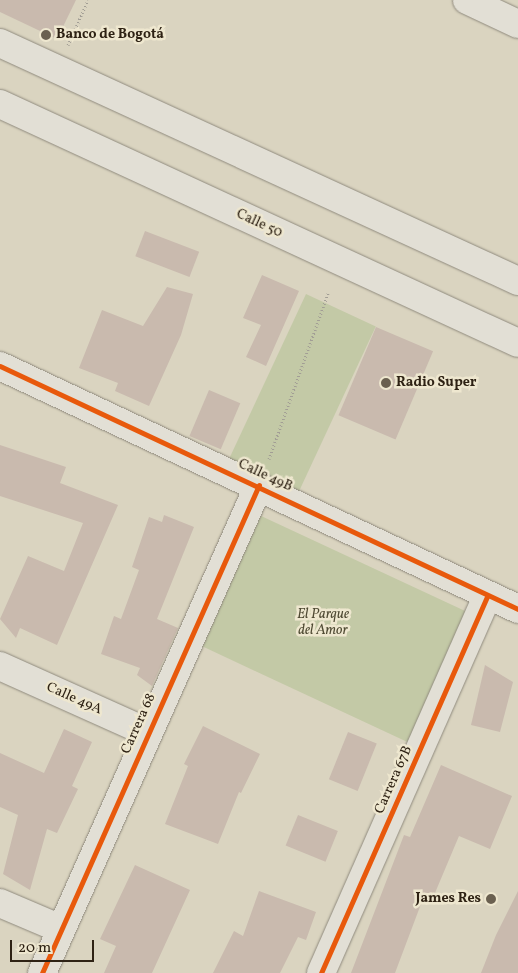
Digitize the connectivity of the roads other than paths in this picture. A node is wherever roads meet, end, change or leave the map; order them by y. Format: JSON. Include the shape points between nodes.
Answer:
{"nodes":[{"id":1,"x":467,"y":0,"type":"edge"},
{"id":2,"x":518,"y":24,"type":"edge"},
{"id":3,"x":0,"y":43,"type":"edge"},
{"id":4,"x":0,"y":104,"type":"edge"},
{"id":5,"x":518,"y":280,"type":"edge"},
{"id":6,"x":518,"y":343,"type":"edge"},
{"id":7,"x":0,"y":366,"type":"edge"},
{"id":8,"x":259,"y":485,"type":"junction"},
{"id":9,"x":487,"y":596,"type":"junction"},
{"id":10,"x":518,"y":609,"type":"edge"},
{"id":11,"x":0,"y":666,"type":"edge"},
{"id":12,"x":147,"y":732,"type":"junction"},
{"id":13,"x":0,"y":903,"type":"edge"},
{"id":14,"x":61,"y":929,"type":"junction"},
{"id":15,"x":42,"y":973,"type":"edge"},
{"id":16,"x":321,"y":973,"type":"edge"}],
"edges":[{"from":1,"to":2,"type":"street"},
{"from":3,"to":5,"type":"street"},
{"from":4,"to":6,"type":"street","name":"Calle 50"},
{"from":7,"to":8,"type":"street","name":"Calle 49B"},
{"from":8,"to":9,"type":"street","name":"Calle 49B"},
{"from":8,"to":12,"type":"street","name":"Carrera 68"},
{"from":9,"to":10,"type":"street","name":"Calle 49B"},
{"from":9,"to":16,"type":"street","name":"Carrera 67B"},
{"from":11,"to":12,"type":"street","name":"Calle 49A"},
{"from":12,"to":14,"type":"street","name":"Carrera 68"},
{"from":13,"to":14,"type":"street"},
{"from":14,"to":15,"type":"street","name":"Carrera 68"}]}
